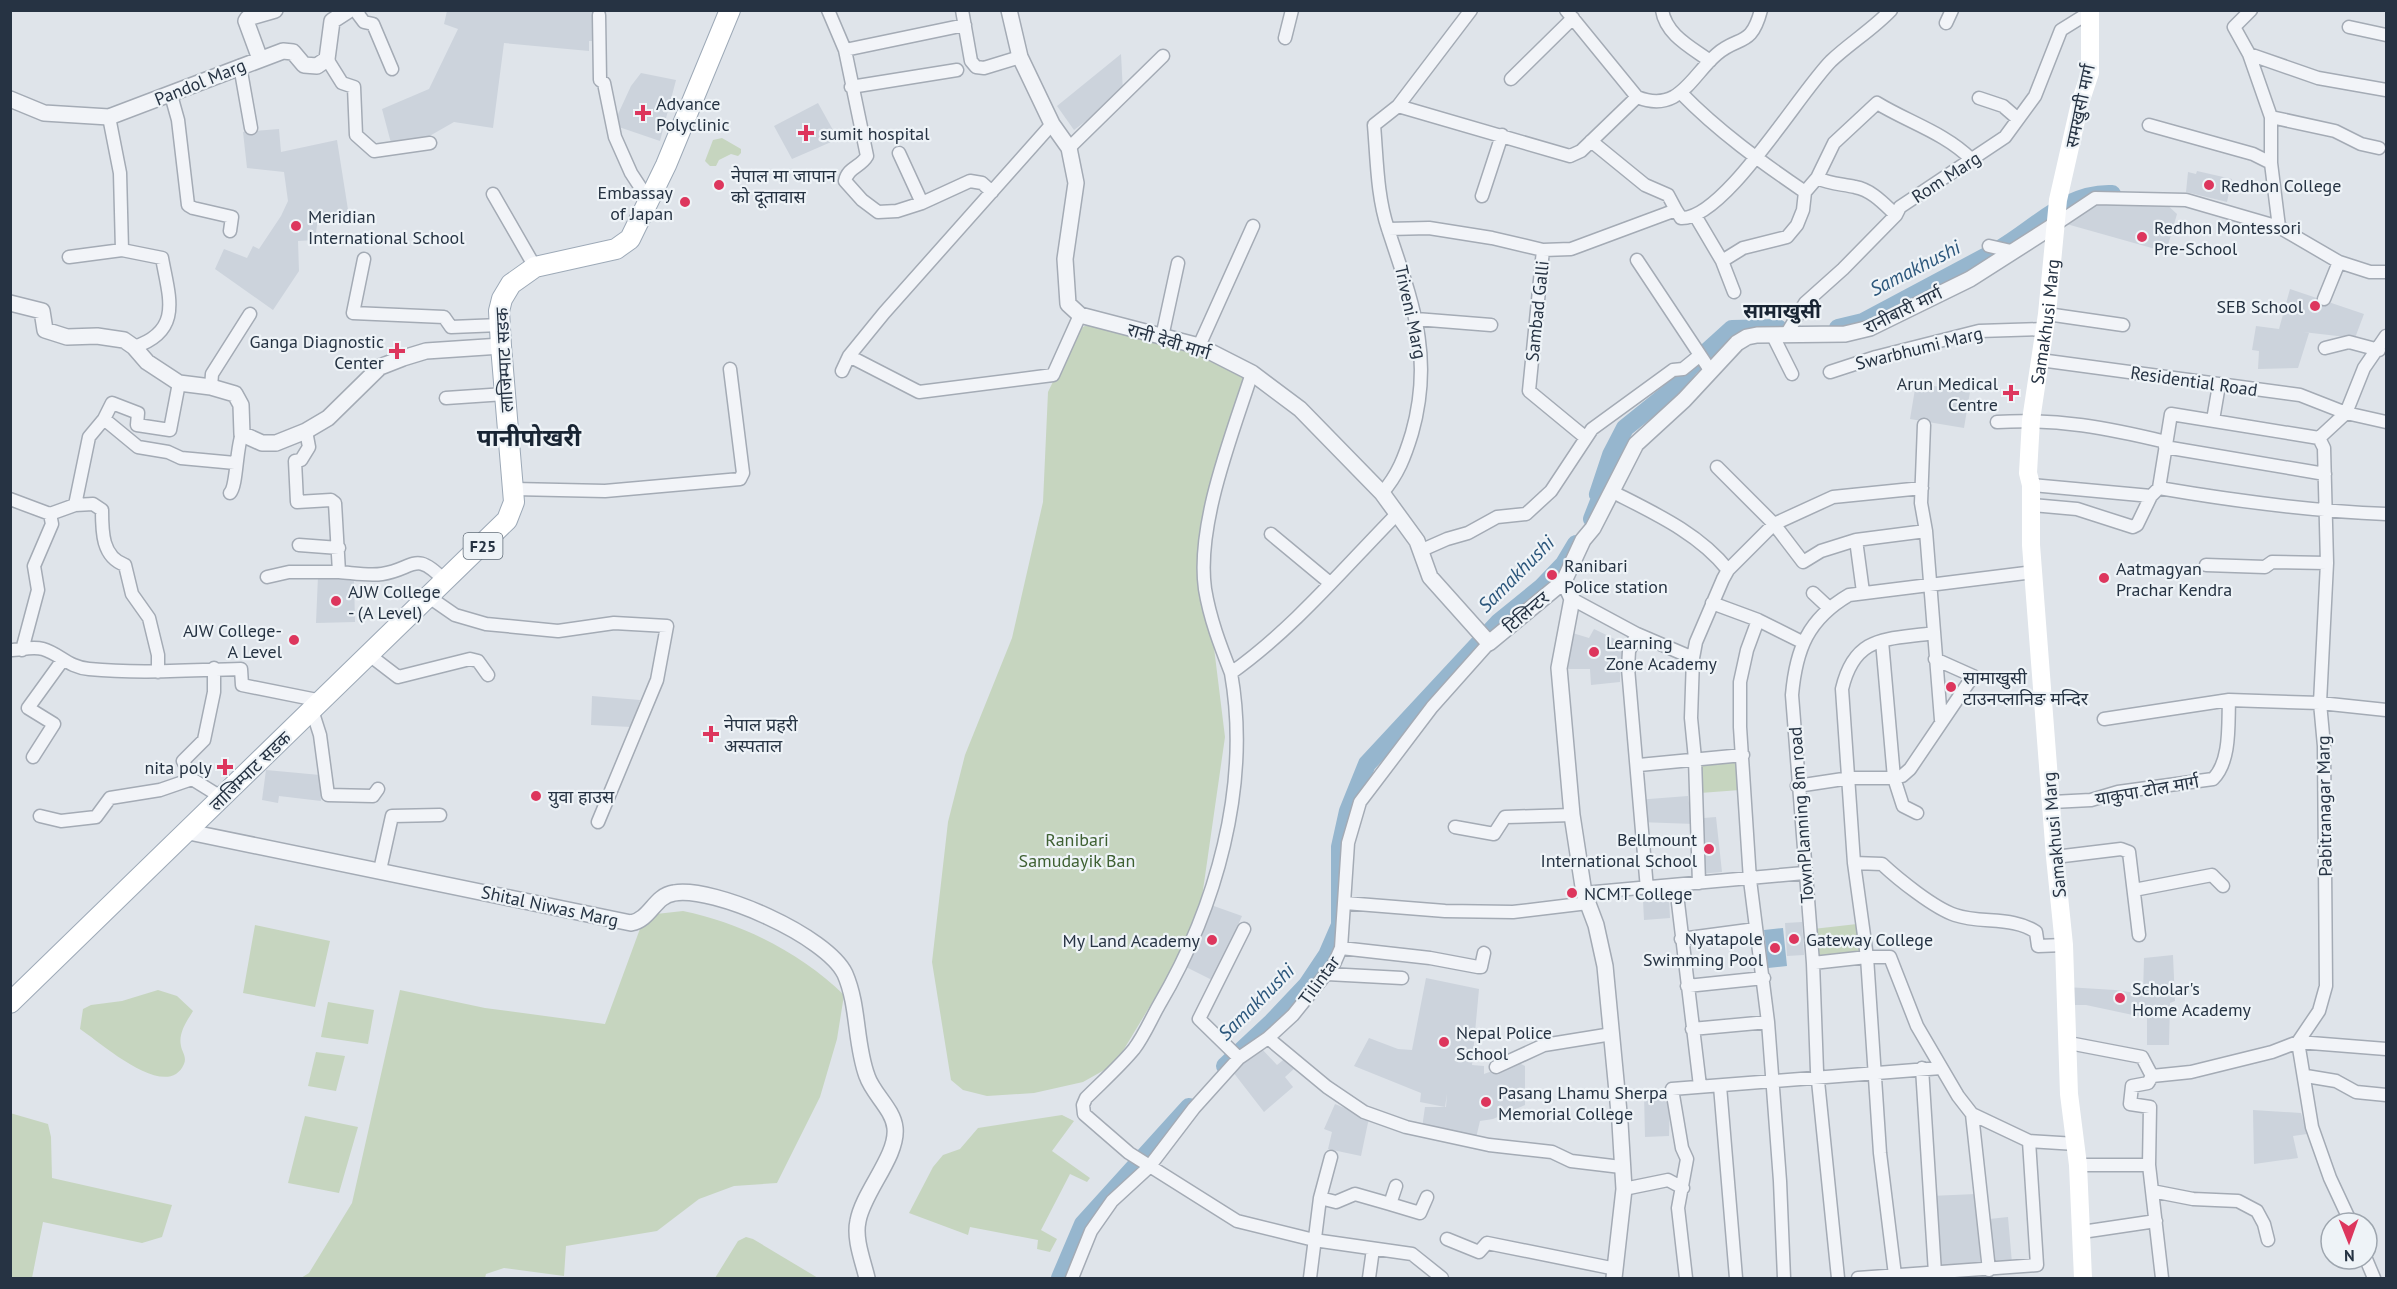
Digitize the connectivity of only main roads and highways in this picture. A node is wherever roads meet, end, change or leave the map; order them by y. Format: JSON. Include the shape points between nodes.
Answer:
{"nodes":[{"id":1,"x":730,"y":10,"type":"edge"},
{"id":2,"x":2090,"y":11,"type":"edge"},
{"id":3,"x":2056,"y":221,"type":"joint"},
{"id":4,"x":10,"y":1003,"type":"edge"},
{"id":5,"x":2084,"y":1278,"type":"edge"}],
"edges":[{"from":1,"to":4,"type":"main road","name":"लाजिम्पाट सडक","number":"F25","via":[[650,202],[630,239],[620,247],[535,267],[505,291],[499,311],[514,489],[507,520]]},
{"from":2,"to":3,"type":"main road","name":"समखुसी मार्ग","via":[[2090,73]]},
{"from":3,"to":5,"type":"main road","name":"Samakhusi Marg","via":[[2028,473],[2064,945],[2069,1095],[2078,1164]]}]}
